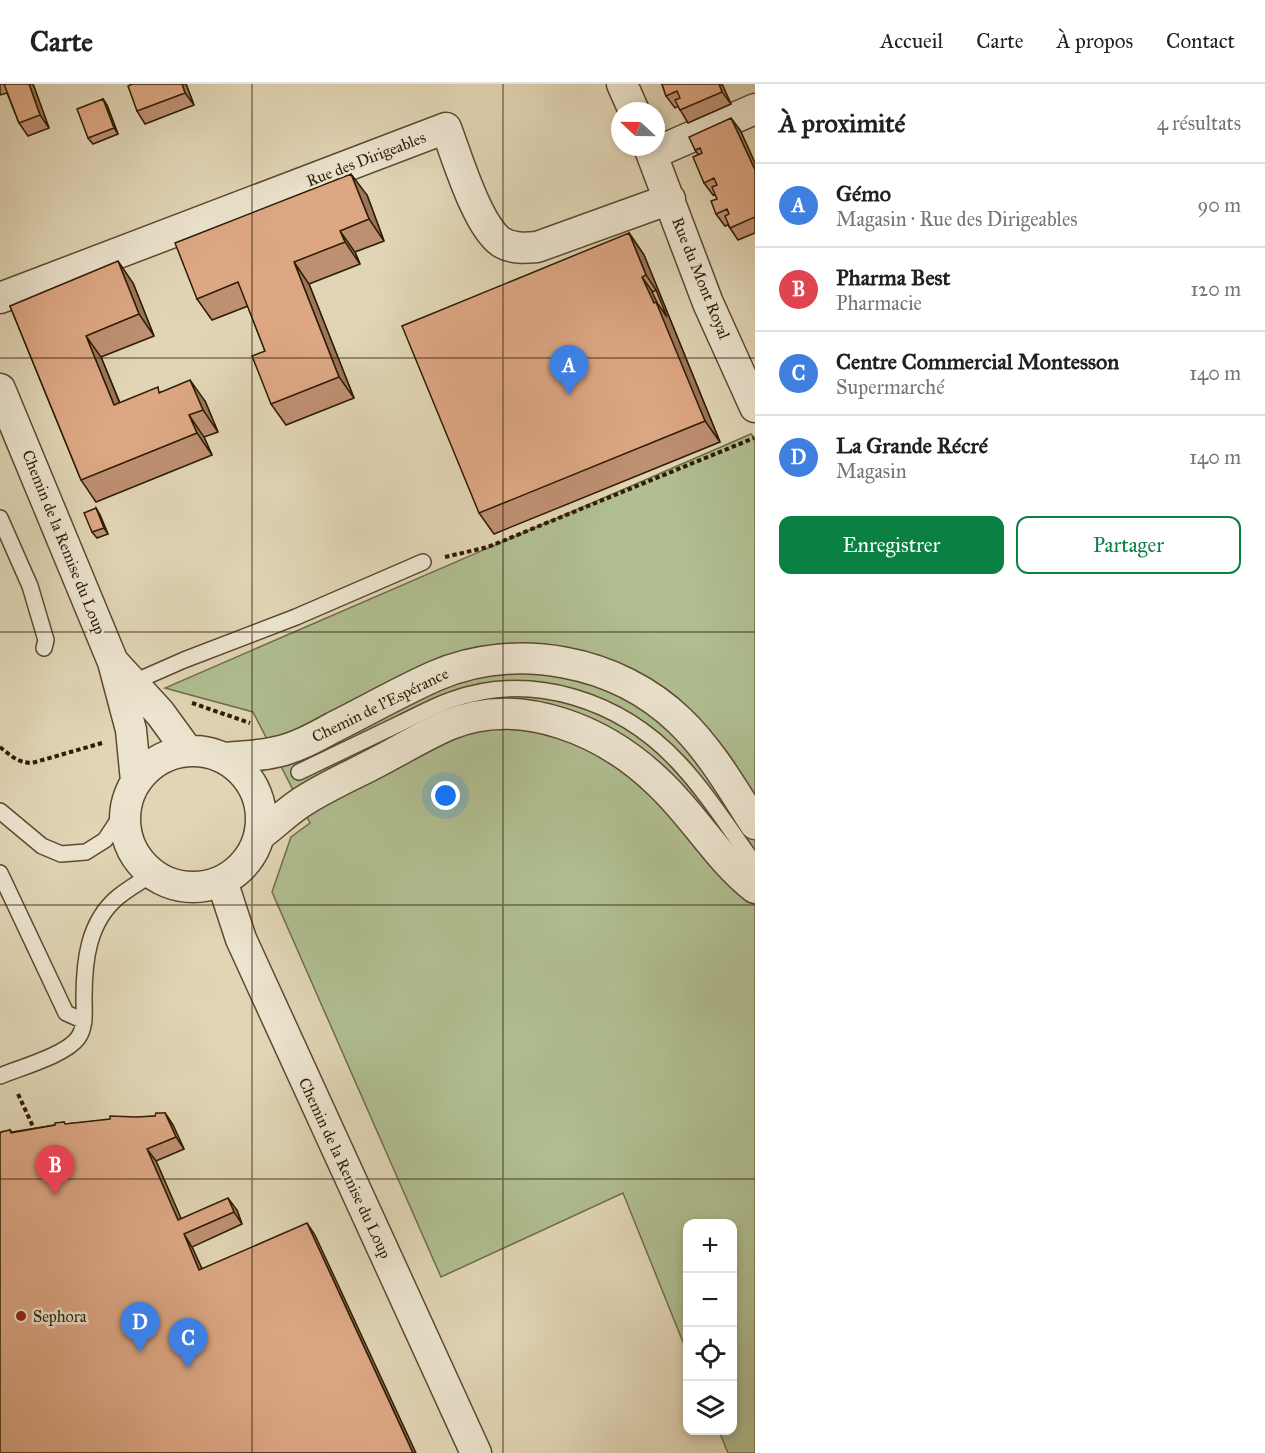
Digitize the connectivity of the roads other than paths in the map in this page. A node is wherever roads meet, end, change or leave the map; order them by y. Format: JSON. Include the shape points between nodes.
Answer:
{"nodes":[{"id":1,"x":622,"y":84,"type":"edge"},
{"id":2,"x":630,"y":102,"type":"edge"},
{"id":3,"x":755,"y":109,"type":"edge"},
{"id":4,"x":665,"y":144,"type":"edge"},
{"id":5,"x":653,"y":156,"type":"edge"},
{"id":6,"x":670,"y":199,"type":"junction"},
{"id":7,"x":0,"y":298,"type":"edge"},
{"id":8,"x":0,"y":389,"type":"edge"},
{"id":9,"x":755,"y":407,"type":"edge"},
{"id":10,"x":0,"y":518,"type":"edge"},
{"id":11,"x":423,"y":562,"type":"road end"},
{"id":12,"x":44,"y":648,"type":"dead end"},
{"id":13,"x":123,"y":672,"type":"junction"},
{"id":14,"x":188,"y":750,"type":"junction"},
{"id":15,"x":226,"y":758,"type":"junction"},
{"id":16,"x":299,"y":772,"type":"dead end"},
{"id":17,"x":136,"y":781,"type":"junction"},
{"id":18,"x":124,"y":810,"type":"junction"},
{"id":19,"x":0,"y":811,"type":"edge"},
{"id":20,"x":755,"y":824,"type":"edge"},
{"id":21,"x":260,"y":835,"type":"junction"},
{"id":22,"x":755,"y":864,"type":"edge"},
{"id":23,"x":0,"y":873,"type":"edge"},
{"id":24,"x":153,"y":874,"type":"junction"},
{"id":25,"x":222,"y":881,"type":"junction"},
{"id":26,"x":755,"y":888,"type":"edge"},
{"id":27,"x":84,"y":1021,"type":"junction"},
{"id":28,"x":0,"y":1076,"type":"edge"},
{"id":29,"x":476,"y":1453,"type":"edge"}],
"edges":[{"from":1,"to":2,"type":"street"},
{"from":3,"to":4,"type":"street"},
{"from":5,"to":6,"type":"street","name":"Rue du Mont Royal"},
{"from":6,"to":7,"type":"street","name":"Rue des Dirigeables","via":[[537,247],[519,249],[502,243],[481,217],[446,128]]},
{"from":6,"to":9,"type":"street","name":"Rue du Mont Royal","via":[[708,303]]},
{"from":8,"to":13,"type":"street","name":"Chemin de la Remise du Loup"},
{"from":10,"to":12,"type":"lane","via":[[30,586],[46,640]]},
{"from":11,"to":13,"type":"lane","via":[[184,660]]},
{"from":13,"to":14,"type":"street","name":"Chemin de la Remise du Loup"},
{"from":13,"to":17,"type":"street","name":"Chemin de la Remise du Loup"},
{"from":14,"to":15,"type":"street"},
{"from":14,"to":17,"type":"street","via":[[149,765]]},
{"from":15,"to":20,"type":"street","name":"Chemin de l'Espérance","via":[[278,752],[452,670],[494,660],[557,661],[619,680],[668,710],[714,759]]},
{"from":15,"to":21,"type":"street","via":[[244,772],[256,791],[261,812]]},
{"from":16,"to":22,"type":"lane","via":[[449,700],[501,689],[552,691],[602,707],[659,745],[689,774]]},
{"from":17,"to":18,"type":"street"},
{"from":18,"to":19,"type":"lane","via":[[105,840],[86,852],[61,854],[42,846]]},
{"from":18,"to":24,"type":"street","via":[[130,846],[139,862]]},
{"from":21,"to":25,"type":"street","via":[[252,854]]},
{"from":21,"to":26,"type":"street","via":[[300,803],[448,725],[478,717],[524,715],[570,726],[630,758],[660,784],[739,875]]},
{"from":23,"to":27,"type":"lane","via":[[66,1013]]},
{"from":24,"to":25,"type":"street","via":[[186,887]]},
{"from":24,"to":27,"type":"lane","via":[[117,898],[98,919],[84,973]]},
{"from":25,"to":29,"type":"street","name":"Chemin de la Remise du Loup","via":[[241,939]]},
{"from":27,"to":28,"type":"lane","via":[[78,1038],[66,1049]]}]}
